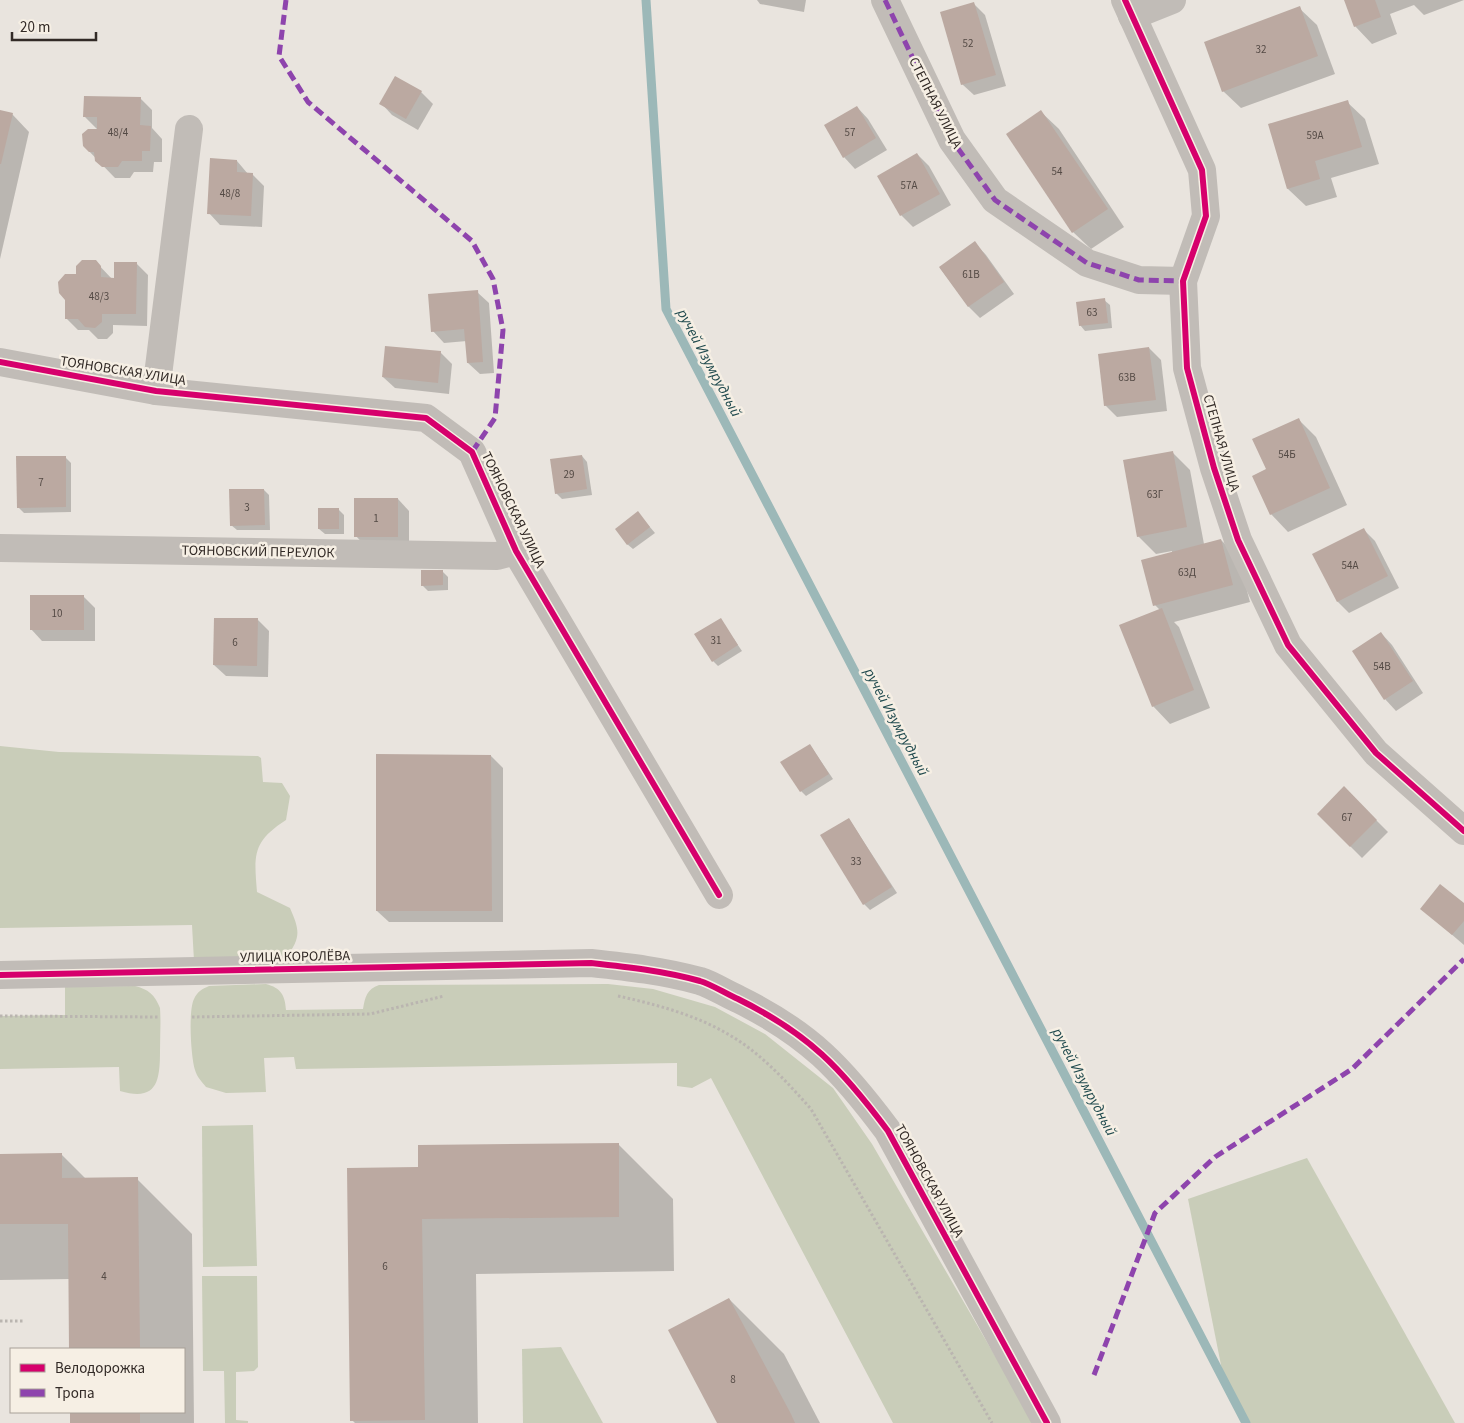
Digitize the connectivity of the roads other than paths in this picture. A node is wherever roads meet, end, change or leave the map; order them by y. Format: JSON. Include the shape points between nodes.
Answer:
{"nodes":[{"id":1,"x":885,"y":0,"type":"edge"},
{"id":2,"x":1172,"y":0,"type":"edge"},
{"id":3,"x":1128,"y":8,"type":"edge"},
{"id":4,"x":188,"y":129,"type":"dead end"},
{"id":5,"x":1183,"y":281,"type":"junction"},
{"id":6,"x":0,"y":362,"type":"edge"},
{"id":7,"x":156,"y":391,"type":"junction"},
{"id":8,"x":0,"y":548,"type":"edge"},
{"id":9,"x":516,"y":551,"type":"junction"},
{"id":10,"x":1464,"y":831,"type":"edge"},
{"id":11,"x":719,"y":895,"type":"dead end"},
{"id":12,"x":591,"y":963,"type":"joint"},
{"id":13,"x":0,"y":975,"type":"edge"},
{"id":14,"x":1047,"y":1423,"type":"edge"}],
"edges":[{"from":1,"to":5,"type":"street","name":"СТЕПНАЯ УЛИЦА","via":[[952,140],[995,200],[1087,263],[1140,280]]},
{"from":2,"to":3,"type":"street"},
{"from":3,"to":5,"type":"street","name":"СТЕПНАЯ УЛИЦА","via":[[1202,170],[1206,216]]},
{"from":4,"to":7,"type":"street"},
{"from":5,"to":10,"type":"street","name":"СТЕПНАЯ УЛИЦА","via":[[1187,368],[1214,468],[1238,540],[1288,645],[1376,753]]},
{"from":6,"to":7,"type":"street","name":"ТОЯНОВСКАЯ УЛИЦА"},
{"from":7,"to":9,"type":"street","name":"ТОЯНОВСКАЯ УЛИЦА","via":[[426,418],[472,452]]},
{"from":8,"to":9,"type":"street","name":"ТОЯНОВСКИЙ ПЕРЕУЛОК","via":[[497,556]]},
{"from":9,"to":11,"type":"street","name":"ТОЯНОВСКАЯ УЛИЦА"},
{"from":12,"to":13,"type":"street","name":"УЛИЦА КОРОЛЁВА"},
{"from":12,"to":14,"type":"street","name":"ТОЯНОВСКАЯ УЛИЦА","via":[[650,969],[702,982],[790,1027],[822,1053],[855,1087],[888,1131]]}]}
